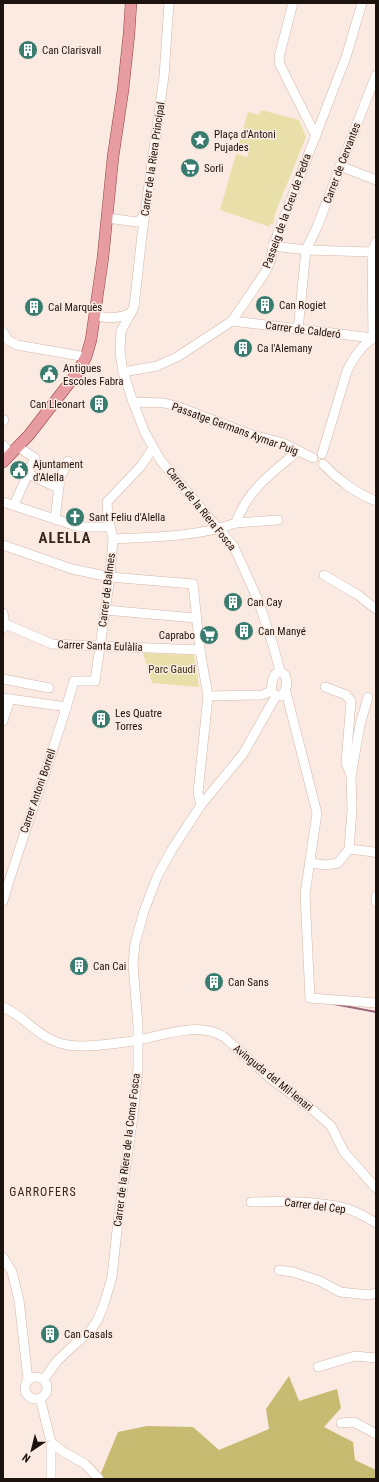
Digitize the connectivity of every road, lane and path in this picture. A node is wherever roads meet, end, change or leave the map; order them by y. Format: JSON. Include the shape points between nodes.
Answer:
{"nodes":[{"id":1,"x":131,"y":3,"type":"edge"},
{"id":2,"x":169,"y":3,"type":"edge"},
{"id":3,"x":293,"y":3,"type":"edge"},
{"id":4,"x":362,"y":3,"type":"edge"},
{"id":5,"x":376,"y":75,"type":"edge"},
{"id":6,"x":316,"y":136,"type":"junction"},
{"id":7,"x":340,"y":166,"type":"junction"},
{"id":8,"x":376,"y":180,"type":"edge"},
{"id":9,"x":146,"y":210,"type":"junction"},
{"id":10,"x":107,"y":218,"type":"junction"},
{"id":11,"x":137,"y":222,"type":"junction"},
{"id":12,"x":142,"y":235,"type":"junction"},
{"id":13,"x":376,"y":242,"type":"edge"},
{"id":14,"x":273,"y":246,"type":"junction"},
{"id":15,"x":306,"y":250,"type":"junction"},
{"id":16,"x":372,"y":252,"type":"junction"},
{"id":17,"x":131,"y":313,"type":"junction"},
{"id":18,"x":95,"y":316,"type":"junction"},
{"id":19,"x":113,"y":319,"type":"junction"},
{"id":20,"x":232,"y":321,"type":"junction"},
{"id":21,"x":298,"y":330,"type":"junction"},
{"id":22,"x":121,"y":331,"type":"junction"},
{"id":23,"x":3,"y":332,"type":"edge"},
{"id":24,"x":354,"y":336,"type":"junction"},
{"id":25,"x":375,"y":337,"type":"edge"},
{"id":26,"x":361,"y":349,"type":"junction"},
{"id":27,"x":86,"y":357,"type":"junction"},
{"id":28,"x":123,"y":372,"type":"junction"},
{"id":29,"x":133,"y":402,"type":"junction"},
{"id":30,"x":3,"y":445,"type":"edge"},
{"id":31,"x":153,"y":448,"type":"junction"},
{"id":32,"x":15,"y":450,"type":"junction"},
{"id":33,"x":298,"y":451,"type":"junction"},
{"id":34,"x":322,"y":454,"type":"junction"},
{"id":35,"x":312,"y":458,"type":"junction"},
{"id":36,"x":68,"y":461,"type":"dead end"},
{"id":37,"x":3,"y":462,"type":"edge"},
{"id":38,"x":323,"y":464,"type":"junction"},
{"id":39,"x":28,"y":474,"type":"junction"},
{"id":40,"x":58,"y":488,"type":"junction"},
{"id":41,"x":376,"y":501,"type":"edge"},
{"id":42,"x":3,"y":502,"type":"edge"},
{"id":43,"x":14,"y":505,"type":"junction"},
{"id":44,"x":56,"y":519,"type":"junction"},
{"id":45,"x":278,"y":520,"type":"dead end"},
{"id":46,"x":236,"y":523,"type":"junction"},
{"id":47,"x":110,"y":527,"type":"junction"},
{"id":48,"x":219,"y":529,"type":"junction"},
{"id":49,"x":113,"y":539,"type":"junction"},
{"id":50,"x":3,"y":545,"type":"edge"},
{"id":51,"x":324,"y":575,"type":"dead end"},
{"id":52,"x":110,"y":577,"type":"junction"},
{"id":53,"x":376,"y":608,"type":"edge"},
{"id":54,"x":105,"y":610,"type":"junction"},
{"id":55,"x":3,"y":613,"type":"edge"},
{"id":56,"x":196,"y":618,"type":"junction"},
{"id":57,"x":4,"y":626,"type":"edge"},
{"id":58,"x":100,"y":646,"type":"junction"},
{"id":59,"x":200,"y":650,"type":"junction"},
{"id":60,"x":280,"y":671,"type":"junction"},
{"id":61,"x":3,"y":679,"type":"edge"},
{"id":62,"x":74,"y":681,"type":"joint"},
{"id":63,"x":325,"y":687,"type":"dead end"},
{"id":64,"x":49,"y":688,"type":"dead end"},
{"id":65,"x":286,"y":692,"type":"junction"},
{"id":66,"x":273,"y":694,"type":"junction"},
{"id":67,"x":208,"y":696,"type":"junction"},
{"id":68,"x":368,"y":697,"type":"dead end"},
{"id":69,"x":6,"y":698,"type":"edge"},
{"id":70,"x":67,"y":707,"type":"junction"},
{"id":71,"x":3,"y":722,"type":"edge"},
{"id":72,"x":352,"y":776,"type":"junction"},
{"id":73,"x":201,"y":805,"type":"junction"},
{"id":74,"x":349,"y":849,"type":"junction"},
{"id":75,"x":376,"y":853,"type":"edge"},
{"id":76,"x":310,"y":863,"type":"junction"},
{"id":77,"x":376,"y":896,"type":"edge"},
{"id":78,"x":3,"y":901,"type":"edge"},
{"id":79,"x":376,"y":902,"type":"edge"},
{"id":80,"x":376,"y":1003,"type":"edge"},
{"id":81,"x":3,"y":1007,"type":"edge"},
{"id":82,"x":138,"y":1040,"type":"junction"},
{"id":83,"x":376,"y":1188,"type":"edge"},
{"id":84,"x":251,"y":1202,"type":"dead end"},
{"id":85,"x":376,"y":1223,"type":"edge"},
{"id":86,"x":3,"y":1257,"type":"edge"},
{"id":87,"x":279,"y":1270,"type":"dead end"},
{"id":88,"x":376,"y":1293,"type":"edge"},
{"id":89,"x":376,"y":1358,"type":"edge"},
{"id":90,"x":318,"y":1367,"type":"dead end"},
{"id":91,"x":44,"y":1379,"type":"junction"},
{"id":92,"x":28,"y":1380,"type":"junction"},
{"id":93,"x":40,"y":1398,"type":"junction"},
{"id":94,"x":341,"y":1422,"type":"dead end"},
{"id":95,"x":376,"y":1434,"type":"edge"},
{"id":96,"x":51,"y":1442,"type":"junction"},
{"id":97,"x":51,"y":1479,"type":"edge"},
{"id":98,"x":99,"y":1479,"type":"edge"}],
"edges":[{"from":1,"to":10,"type":"main road"},
{"from":2,"to":9,"type":"street","name":"Carrer de la Riera Principal","via":[[164,76]]},
{"from":3,"to":6,"type":"street","via":[[279,58],[280,65]]},
{"from":4,"to":6,"type":"street","name":"Passeig de la Creu de Pedra","via":[[346,57]]},
{"from":5,"to":7,"type":"street","name":"Carrer de Cervantes"},
{"from":6,"to":14,"type":"street","name":"Passeig de la Creu de Pedra"},
{"from":7,"to":8,"type":"street"},
{"from":7,"to":15,"type":"street","name":"Carrer de Cervantes"},
{"from":9,"to":11,"type":"street"},
{"from":9,"to":12,"type":"street","name":"Carrer de la Riera Principal"},
{"from":10,"to":11,"type":"street"},
{"from":10,"to":18,"type":"main road"},
{"from":11,"to":12,"type":"street"},
{"from":12,"to":17,"type":"street","name":"Carrer de la Riera Principal","via":[[134,307]]},
{"from":13,"to":16,"type":"street"},
{"from":14,"to":15,"type":"street"},
{"from":14,"to":20,"type":"street","name":"Passeig de la Creu de Pedra","via":[[266,271]]},
{"from":15,"to":16,"type":"street"},
{"from":15,"to":21,"type":"street","name":"Carrer de Cervantes"},
{"from":16,"to":25,"type":"street"},
{"from":17,"to":19,"type":"street"},
{"from":17,"to":22,"type":"street"},
{"from":18,"to":19,"type":"street"},
{"from":18,"to":27,"type":"main road"},
{"from":19,"to":22,"type":"street"},
{"from":20,"to":21,"type":"street","name":"Carrer de Calderó"},
{"from":20,"to":28,"type":"street","name":"Passeig de la Creu de Pedra","via":[[170,360],[157,366]]},
{"from":21,"to":24,"type":"street","name":"Carrer de Calderó"},
{"from":22,"to":28,"type":"street","via":[[120,352]]},
{"from":23,"to":27,"type":"street","via":[[8,340],[17,344]]},
{"from":24,"to":25,"type":"street","name":"Carrer de Calderó"},
{"from":24,"to":26,"type":"street"},
{"from":25,"to":26,"type":"street"},
{"from":26,"to":34,"type":"street","via":[[347,371]]},
{"from":27,"to":32,"type":"main road","via":[[68,385]]},
{"from":28,"to":29,"type":"street","name":"Carrer de la Riera Fosca"},
{"from":29,"to":31,"type":"street","name":"Carrer de la Riera Fosca"},
{"from":29,"to":33,"type":"street","name":"Passatge Germans Aymar Puig","via":[[176,406],[252,435],[283,443]]},
{"from":30,"to":32,"type":"street"},
{"from":31,"to":47,"type":"street","name":"Carrer de Balmes","via":[[141,466],[107,502]]},
{"from":31,"to":48,"type":"street","name":"Carrer de la Riera Fosca"},
{"from":32,"to":37,"type":"main road"},
{"from":32,"to":39,"type":"street","via":[[36,458]]},
{"from":33,"to":35,"type":"street","name":"Passatge Germans Aymar Puig"},
{"from":33,"to":46,"type":"street","via":[[261,482],[240,509]]},
{"from":34,"to":35,"type":"street","via":[[316,454]]},
{"from":34,"to":38,"type":"street","via":[[325,459]]},
{"from":35,"to":38,"type":"street","via":[[314,464]]},
{"from":36,"to":40,"type":"street"},
{"from":38,"to":41,"type":"street","via":[[352,488]]},
{"from":39,"to":40,"type":"street"},
{"from":39,"to":43,"type":"street"},
{"from":40,"to":44,"type":"street"},
{"from":42,"to":43,"type":"street"},
{"from":43,"to":44,"type":"street"},
{"from":44,"to":47,"type":"street","via":[[79,527]]},
{"from":45,"to":46,"type":"street"},
{"from":46,"to":48,"type":"street"},
{"from":47,"to":49,"type":"street","name":"Carrer de Balmes"},
{"from":48,"to":49,"type":"street","via":[[167,537]]},
{"from":48,"to":60,"type":"street","name":"Carrer de la Riera Fosca","via":[[234,547],[258,600]]},
{"from":49,"to":52,"type":"street","name":"Carrer de Balmes"},
{"from":50,"to":52,"type":"street","via":[[72,569]]},
{"from":51,"to":53,"type":"street"},
{"from":52,"to":54,"type":"street","name":"Carrer de Balmes"},
{"from":52,"to":56,"type":"street","via":[[193,584]]},
{"from":54,"to":56,"type":"street"},
{"from":54,"to":58,"type":"street","name":"Carrer de Balmes"},
{"from":55,"to":57,"type":"street"},
{"from":56,"to":59,"type":"street"},
{"from":57,"to":58,"type":"street","name":"Carrer Santa Eulàlia","via":[[52,644]]},
{"from":58,"to":59,"type":"street","name":"Carrer Santa Eulàlia"},
{"from":58,"to":62,"type":"street","name":"Carrer de Balmes","via":[[95,681]]},
{"from":59,"to":67,"type":"street"},
{"from":60,"to":65,"type":"street","name":"Carrer de la Riera Fosca","via":[[287,680]]},
{"from":60,"to":66,"type":"street","name":"Carrer de la Riera de la Coma Fosca","via":[[274,676]]},
{"from":61,"to":64,"type":"street"},
{"from":62,"to":70,"type":"street","name":"Carrer Antoni Borrell"},
{"from":63,"to":72,"type":"street","via":[[346,695],[351,702],[346,763]]},
{"from":65,"to":66,"type":"street","via":[[281,696]]},
{"from":65,"to":76,"type":"street","name":"Carrer de la Riera Fosca","via":[[317,813]]},
{"from":66,"to":67,"type":"street"},
{"from":66,"to":73,"type":"street","name":"Carrer de la Riera de la Coma Fosca","via":[[243,754]]},
{"from":67,"to":73,"type":"street","via":[[198,793]]},
{"from":68,"to":72,"type":"street","via":[[360,724]]},
{"from":69,"to":70,"type":"street"},
{"from":69,"to":71,"type":"street"},
{"from":70,"to":78,"type":"street","name":"Carrer Antoni Borrell"},
{"from":72,"to":74,"type":"street"},
{"from":73,"to":82,"type":"street","name":"Carrer de la Riera de la Coma Fosca","via":[[156,877],[135,944],[133,965]]},
{"from":74,"to":75,"type":"street"},
{"from":74,"to":76,"type":"street","via":[[338,863]]},
{"from":76,"to":80,"type":"street","name":"Carrer de la Riera Fosca","via":[[305,894],[310,998]]},
{"from":77,"to":79,"type":"street"},
{"from":81,"to":82,"type":"street","name":"Avinguda del Mil·lenari","via":[[55,1042],[81,1046]]},
{"from":82,"to":83,"type":"street","name":"Avinguda del Mil·lenari","via":[[191,1030],[218,1033],[331,1126],[344,1152]]},
{"from":82,"to":91,"type":"street","name":"Carrer de la Riera de la Coma Fosca","via":[[133,1116],[112,1277],[102,1309],[91,1330],[57,1361]]},
{"from":84,"to":85,"type":"street","name":"Carrer del Cep","via":[[299,1202],[349,1209]]},
{"from":86,"to":92,"type":"street","via":[[12,1272],[19,1300]]},
{"from":87,"to":88,"type":"street","via":[[320,1281],[340,1292],[369,1295]]},
{"from":89,"to":90,"type":"street","via":[[355,1356]]},
{"from":91,"to":92,"type":"street","via":[[34,1377]]},
{"from":91,"to":93,"type":"street","via":[[48,1388],[45,1395]]},
{"from":92,"to":93,"type":"street","via":[[26,1391],[30,1397]]},
{"from":93,"to":96,"type":"street"},
{"from":94,"to":95,"type":"street","via":[[354,1422]]},
{"from":96,"to":97,"type":"street"},
{"from":96,"to":98,"type":"street","via":[[85,1464]]}]}
